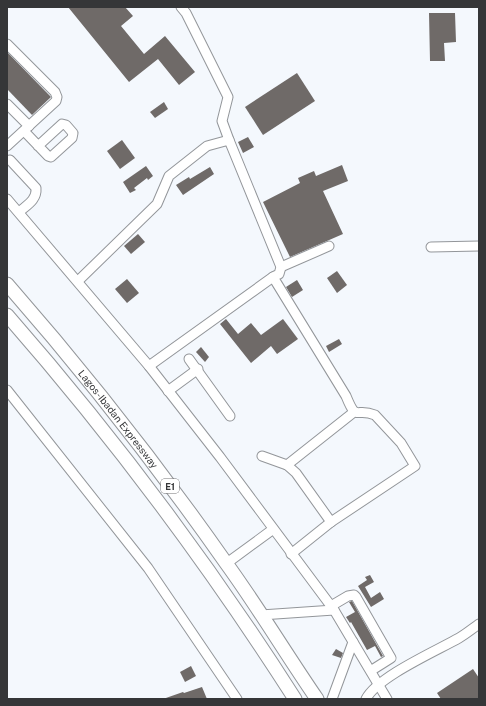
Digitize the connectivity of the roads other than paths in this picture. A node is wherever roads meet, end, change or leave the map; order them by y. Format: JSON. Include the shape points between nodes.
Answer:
{"nodes":[{"id":1,"x":181,"y":7,"type":"edge"},
{"id":2,"x":7,"y":44,"type":"edge"},
{"id":3,"x":7,"y":104,"type":"edge"},
{"id":4,"x":27,"y":128,"type":"junction"},
{"id":5,"x":229,"y":140,"type":"junction"},
{"id":6,"x":7,"y":146,"type":"edge"},
{"id":7,"x":38,"y":146,"type":"dead end"},
{"id":8,"x":10,"y":160,"type":"dead end"},
{"id":9,"x":7,"y":199,"type":"edge"},
{"id":10,"x":19,"y":212,"type":"junction"},
{"id":11,"x":329,"y":246,"type":"dead end"},
{"id":12,"x":479,"y":246,"type":"edge"},
{"id":13,"x":431,"y":247,"type":"dead end"},
{"id":14,"x":281,"y":267,"type":"junction"},
{"id":15,"x":273,"y":277,"type":"junction"},
{"id":16,"x":78,"y":281,"type":"junction"},
{"id":17,"x":7,"y":284,"type":"edge"},
{"id":18,"x":7,"y":315,"type":"edge"},
{"id":19,"x":189,"y":359,"type":"dead end"},
{"id":20,"x":149,"y":366,"type":"junction"},
{"id":21,"x":198,"y":369,"type":"junction"},
{"id":22,"x":7,"y":390,"type":"edge"},
{"id":23,"x":168,"y":391,"type":"junction"},
{"id":24,"x":354,"y":412,"type":"junction"},
{"id":25,"x":230,"y":416,"type":"dead end"},
{"id":26,"x":262,"y":456,"type":"dead end"},
{"id":27,"x":287,"y":465,"type":"junction"},
{"id":28,"x":331,"y":522,"type":"junction"},
{"id":29,"x":272,"y":530,"type":"junction"},
{"id":30,"x":292,"y":554,"type":"junction"},
{"id":31,"x":227,"y":563,"type":"junction"},
{"id":32,"x":332,"y":608,"type":"junction"},
{"id":33,"x":261,"y":615,"type":"junction"},
{"id":34,"x":479,"y":624,"type":"edge"},
{"id":35,"x":353,"y":642,"type":"junction"},
{"id":36,"x":372,"y":670,"type":"junction"},
{"id":37,"x":380,"y":684,"type":"junction"},
{"id":38,"x":308,"y":686,"type":"junction"},
{"id":39,"x":294,"y":697,"type":"edge"},
{"id":40,"x":237,"y":699,"type":"edge"},
{"id":41,"x":317,"y":699,"type":"edge"},
{"id":42,"x":332,"y":699,"type":"edge"},
{"id":43,"x":366,"y":699,"type":"edge"},
{"id":44,"x":387,"y":699,"type":"edge"}],
"edges":[{"from":1,"to":5,"type":"street","via":[[228,97],[222,121]]},
{"from":2,"to":4,"type":"street","via":[[57,97],[56,102]]},
{"from":3,"to":4,"type":"street"},
{"from":4,"to":6,"type":"street"},
{"from":4,"to":7,"type":"street"},
{"from":5,"to":14,"type":"street"},
{"from":5,"to":16,"type":"street","via":[[207,146],[169,176],[156,204]]},
{"from":8,"to":10,"type":"street","via":[[36,188],[34,200]]},
{"from":9,"to":10,"type":"street"},
{"from":10,"to":16,"type":"street"},
{"from":11,"to":14,"type":"street"},
{"from":12,"to":13,"type":"street"},
{"from":14,"to":15,"type":"street","via":[[279,274]]},
{"from":15,"to":20,"type":"street"},
{"from":15,"to":24,"type":"street"},
{"from":16,"to":20,"type":"street"},
{"from":17,"to":31,"type":"highway","name":"Lagos-Ibadan Expressway","number":"E1","via":[[98,392]]},
{"from":18,"to":39,"type":"highway","name":"Lagos-Ibadan Expressway","number":"E1","via":[[75,395],[165,510],[225,591]]},
{"from":19,"to":21,"type":"street"},
{"from":20,"to":23,"type":"street"},
{"from":21,"to":23,"type":"street"},
{"from":21,"to":25,"type":"street"},
{"from":22,"to":40,"type":"street","via":[[148,568]]},
{"from":23,"to":29,"type":"street"},
{"from":24,"to":27,"type":"street"},
{"from":24,"to":28,"type":"street","via":[[375,415],[401,443],[415,466]]},
{"from":26,"to":27,"type":"street"},
{"from":27,"to":28,"type":"street","via":[[307,487]]},
{"from":28,"to":30,"type":"street"},
{"from":29,"to":30,"type":"street"},
{"from":29,"to":31,"type":"street"},
{"from":30,"to":32,"type":"street"},
{"from":31,"to":33,"type":"highway","name":"Lagos-Ibadan Expressway","number":"E1"},
{"from":32,"to":33,"type":"street"},
{"from":32,"to":35,"type":"street"},
{"from":32,"to":36,"type":"street","via":[[348,596],[356,597],[391,658]]},
{"from":33,"to":38,"type":"highway","name":"Lagos-Ibadan Expressway","number":"E1"},
{"from":34,"to":37,"type":"street","via":[[460,638]]},
{"from":35,"to":36,"type":"street"},
{"from":35,"to":42,"type":"street"},
{"from":36,"to":37,"type":"street"},
{"from":37,"to":43,"type":"street"},
{"from":37,"to":44,"type":"street"},
{"from":38,"to":39,"type":"highway"},
{"from":38,"to":41,"type":"highway","name":"Lagos-Ibadan Expressway","number":"E1"}]}
